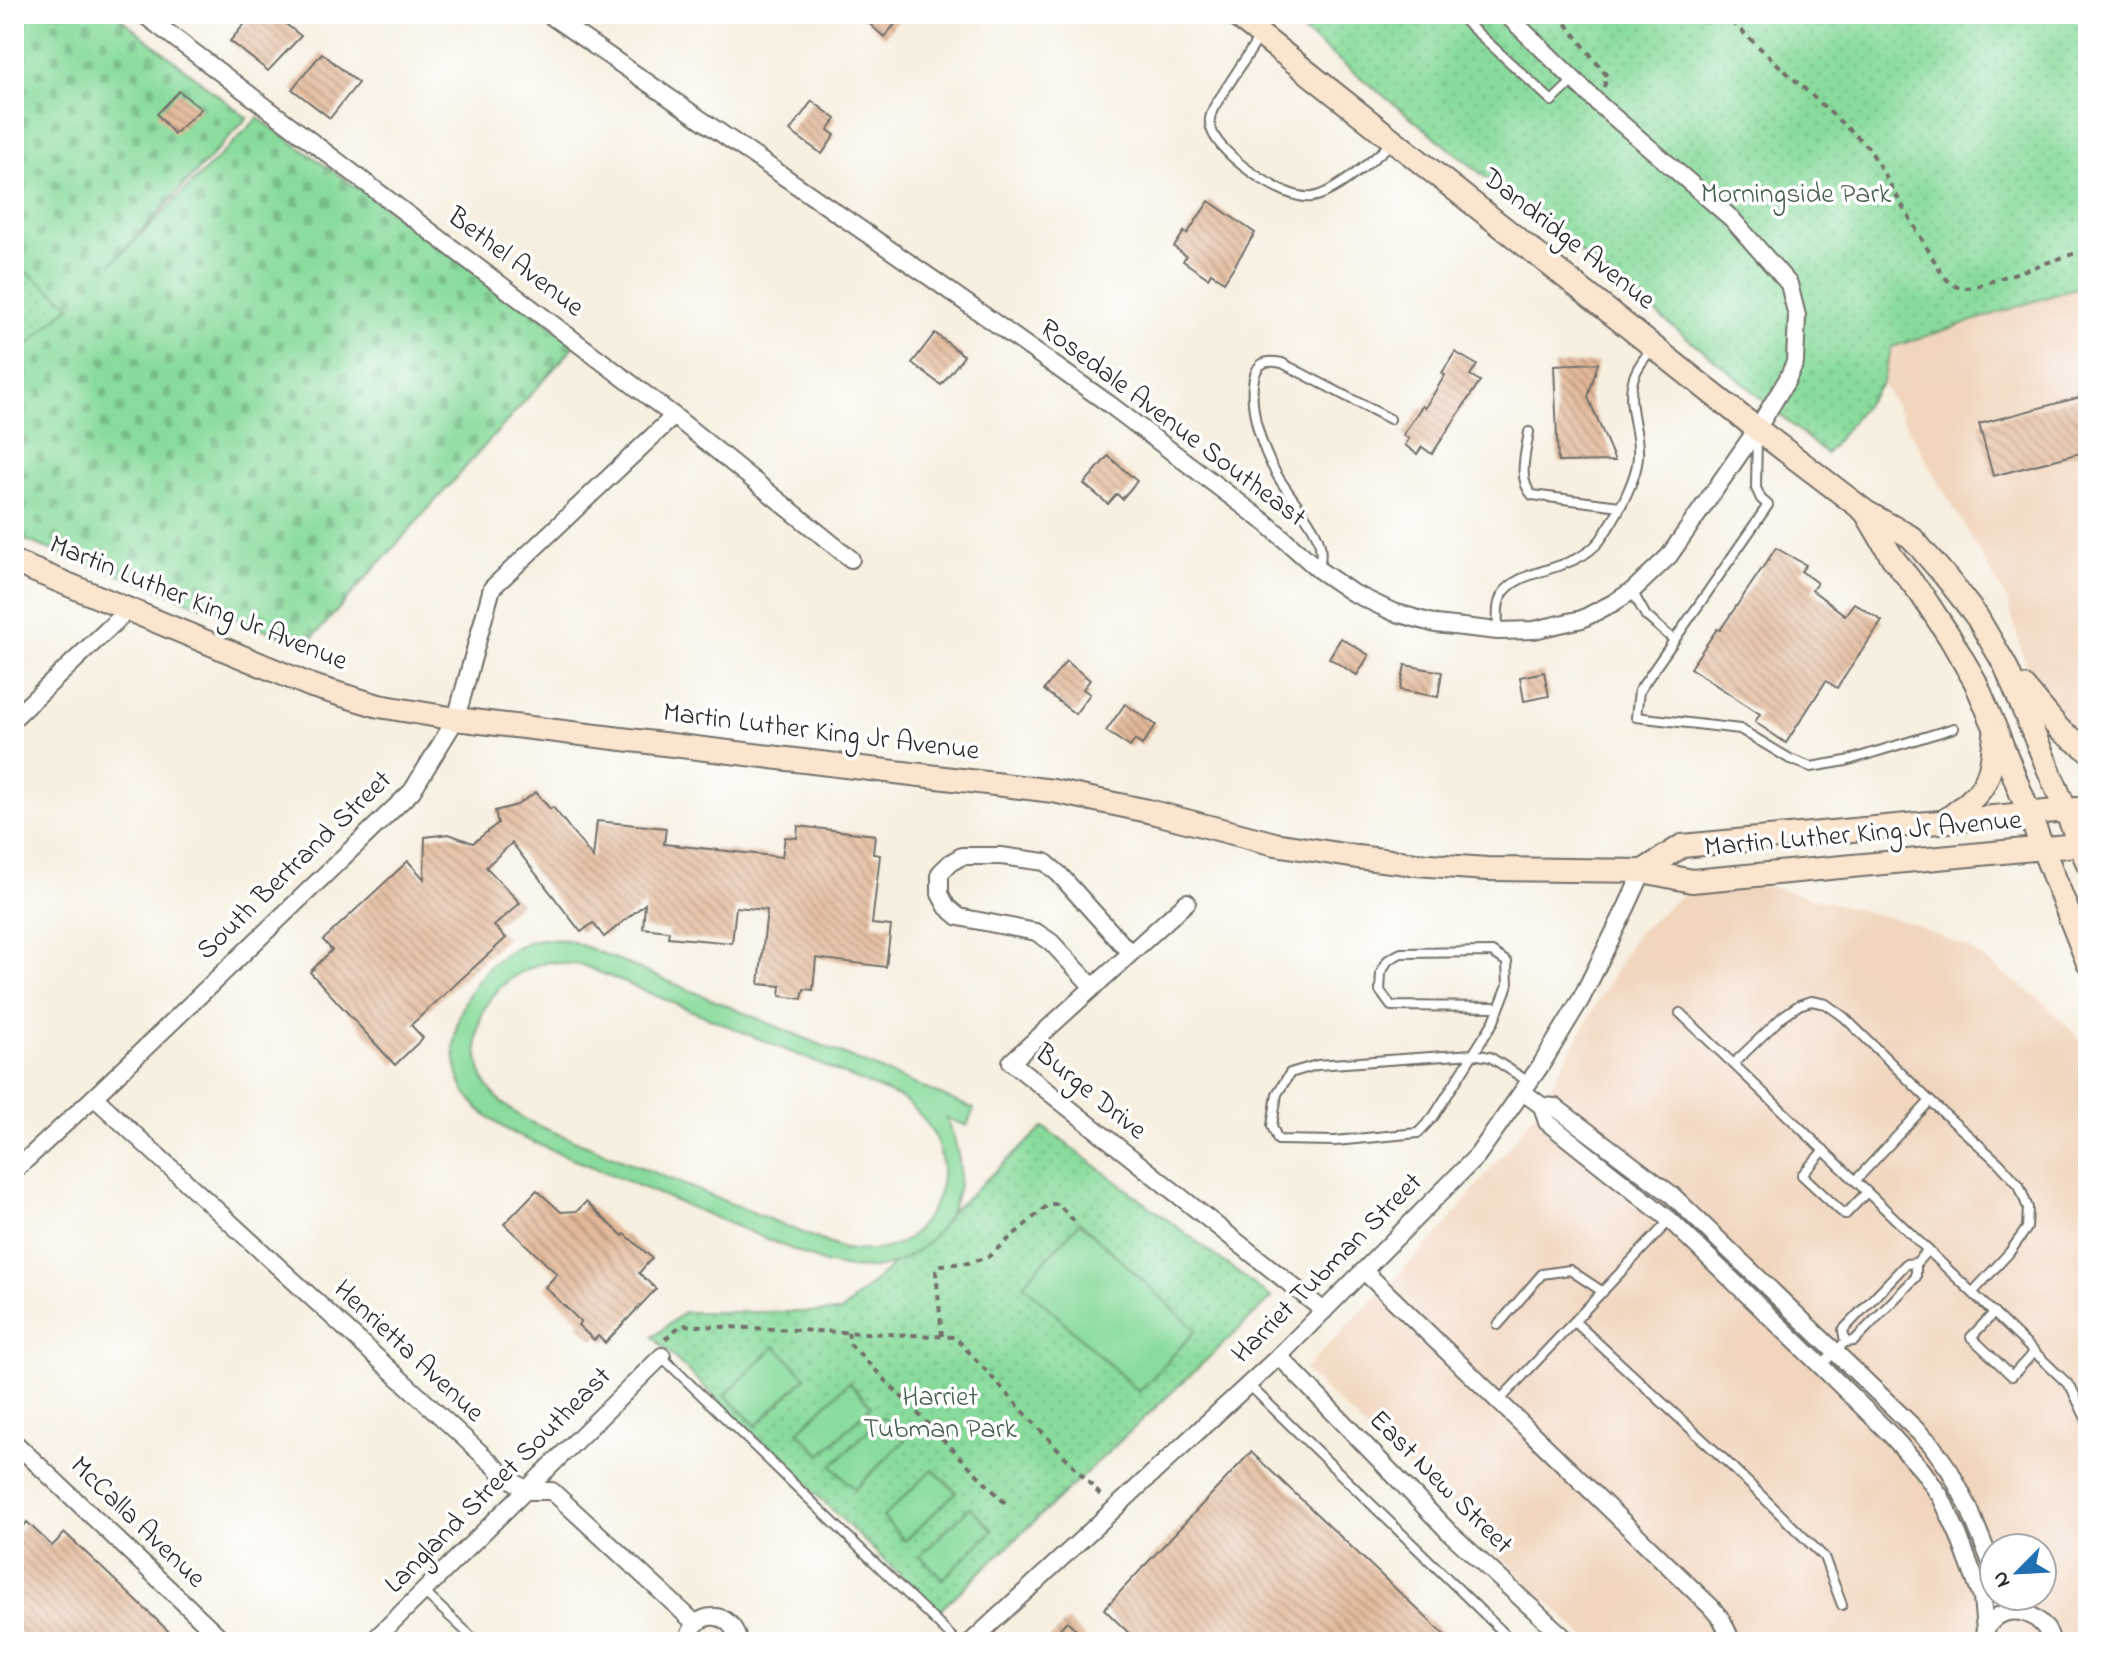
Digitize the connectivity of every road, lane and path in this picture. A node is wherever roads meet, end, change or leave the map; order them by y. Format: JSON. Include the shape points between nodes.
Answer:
{"nodes":[{"id":1,"x":143,"y":14,"type":"edge"},
{"id":2,"x":548,"y":14,"type":"edge"},
{"id":3,"x":1234,"y":14,"type":"edge"},
{"id":4,"x":1457,"y":14,"type":"edge"},
{"id":5,"x":1506,"y":14,"type":"edge"},
{"id":6,"x":1559,"y":14,"type":"edge"},
{"id":7,"x":1723,"y":14,"type":"edge"},
{"id":8,"x":1260,"y":35,"type":"junction"},
{"id":9,"x":1574,"y":80,"type":"junction"},
{"id":10,"x":1600,"y":105,"type":"junction"},
{"id":11,"x":1394,"y":141,"type":"junction"},
{"id":12,"x":2088,"y":249,"type":"edge"},
{"id":13,"x":1653,"y":346,"type":"junction"},
{"id":14,"x":674,"y":416,"type":"junction"},
{"id":15,"x":1390,"y":419,"type":"dead end"},
{"id":16,"x":1757,"y":429,"type":"junction"},
{"id":17,"x":1529,"y":432,"type":"dead end"},
{"id":18,"x":1620,"y":506,"type":"junction"},
{"id":19,"x":1866,"y":512,"type":"junction"},
{"id":20,"x":851,"y":559,"type":"dead end"},
{"id":21,"x":14,"y":562,"type":"edge"},
{"id":22,"x":1319,"y":570,"type":"junction"},
{"id":23,"x":1632,"y":591,"type":"junction"},
{"id":24,"x":128,"y":610,"type":"junction"},
{"id":25,"x":1498,"y":631,"type":"junction"},
{"id":26,"x":1674,"y":640,"type":"junction"},
{"id":27,"x":2005,"y":665,"type":"junction"},
{"id":28,"x":14,"y":718,"type":"edge"},
{"id":29,"x":456,"y":719,"type":"junction"},
{"id":30,"x":1954,"y":728,"type":"dead end"},
{"id":31,"x":1996,"y":730,"type":"junction"},
{"id":32,"x":2088,"y":750,"type":"edge"},
{"id":33,"x":2077,"y":809,"type":"edge"},
{"id":34,"x":2028,"y":814,"type":"junction"},
{"id":35,"x":1945,"y":821,"type":"junction"},
{"id":36,"x":2043,"y":849,"type":"junction"},
{"id":37,"x":2085,"y":851,"type":"edge"},
{"id":38,"x":1643,"y":871,"type":"junction"},
{"id":39,"x":1187,"y":902,"type":"dead end"},
{"id":40,"x":1130,"y":953,"type":"junction"},
{"id":41,"x":2088,"y":963,"type":"edge"},
{"id":42,"x":1093,"y":987,"type":"junction"},
{"id":43,"x":1499,"y":1007,"type":"junction"},
{"id":44,"x":1680,"y":1013,"type":"dead end"},
{"id":45,"x":1473,"y":1054,"type":"junction"},
{"id":46,"x":1734,"y":1063,"type":"junction"},
{"id":47,"x":1526,"y":1087,"type":"junction"},
{"id":48,"x":94,"y":1097,"type":"junction"},
{"id":49,"x":1930,"y":1101,"type":"junction"},
{"id":50,"x":1542,"y":1106,"type":"junction"},
{"id":51,"x":1824,"y":1150,"type":"junction"},
{"id":52,"x":14,"y":1171,"type":"edge"},
{"id":53,"x":1856,"y":1180,"type":"junction"},
{"id":54,"x":1867,"y":1192,"type":"junction"},
{"id":55,"x":1670,"y":1220,"type":"junction"},
{"id":56,"x":1075,"y":1222,"type":"dead end"},
{"id":57,"x":1928,"y":1250,"type":"junction"},
{"id":58,"x":1916,"y":1263,"type":"junction"},
{"id":59,"x":1364,"y":1271,"type":"junction"},
{"id":60,"x":1603,"y":1292,"type":"junction"},
{"id":61,"x":1973,"y":1292,"type":"junction"},
{"id":62,"x":1324,"y":1311,"type":"junction"},
{"id":63,"x":1994,"y":1313,"type":"junction"},
{"id":64,"x":1575,"y":1322,"type":"junction"},
{"id":65,"x":1498,"y":1325,"type":"dead end"},
{"id":66,"x":848,"y":1332,"type":"junction"},
{"id":67,"x":942,"y":1336,"type":"junction"},
{"id":68,"x":1840,"y":1347,"type":"junction"},
{"id":69,"x":663,"y":1348,"type":"junction"},
{"id":70,"x":2034,"y":1352,"type":"junction"},
{"id":71,"x":1279,"y":1356,"type":"junction"},
{"id":72,"x":1821,"y":1366,"type":"junction"},
{"id":73,"x":1248,"y":1385,"type":"junction"},
{"id":74,"x":1498,"y":1402,"type":"junction"},
{"id":75,"x":2088,"y":1423,"type":"edge"},
{"id":76,"x":14,"y":1442,"type":"edge"},
{"id":77,"x":527,"y":1491,"type":"junction"},
{"id":78,"x":1009,"y":1507,"type":"dead end"},
{"id":79,"x":1114,"y":1509,"type":"junction"},
{"id":80,"x":1979,"y":1532,"type":"edge"},
{"id":81,"x":424,"y":1592,"type":"junction"},
{"id":82,"x":1842,"y":1605,"type":"dead end"},
{"id":83,"x":2008,"y":1612,"type":"edge"},
{"id":84,"x":2024,"y":1612,"type":"edge"},
{"id":85,"x":696,"y":1624,"type":"junction"},
{"id":86,"x":1984,"y":1636,"type":"edge"},
{"id":87,"x":225,"y":1642,"type":"edge"},
{"id":88,"x":372,"y":1642,"type":"edge"},
{"id":89,"x":477,"y":1642,"type":"edge"},
{"id":90,"x":688,"y":1642,"type":"edge"},
{"id":91,"x":738,"y":1642,"type":"edge"},
{"id":92,"x":957,"y":1642,"type":"edge"},
{"id":93,"x":971,"y":1642,"type":"edge"},
{"id":94,"x":1513,"y":1642,"type":"edge"},
{"id":95,"x":1569,"y":1642,"type":"edge"},
{"id":96,"x":1732,"y":1642,"type":"edge"},
{"id":97,"x":2052,"y":1642,"type":"edge"}],
"edges":[{"from":1,"to":14,"type":"street","name":"Bethel Avenue"},
{"from":2,"to":22,"type":"street","name":"Rosedale Avenue Southeast","via":[[1109,404],[1266,523]]},
{"from":3,"to":8,"type":"main road","name":"Dandridge Avenue"},
{"from":4,"to":9,"type":"lane","via":[[1552,101]]},
{"from":5,"to":9,"type":"street","name":"Rosedale Avenue Southeast"},
{"from":6,"to":10,"type":"path","via":[[1607,76]]},
{"from":7,"to":12,"type":"path","via":[[1869,148],[1942,274],[1955,287],[1974,287]]},
{"from":8,"to":11,"type":"main road","name":"Dandridge Avenue"},
{"from":8,"to":11,"type":"lane","via":[[1209,119],[1218,142],[1238,162],[1273,186],[1309,198],[1340,183]]},
{"from":9,"to":10,"type":"street","name":"Rosedale Avenue Southeast"},
{"from":10,"to":16,"type":"street","name":"Rosedale Avenue Southeast","via":[[1732,219],[1789,284],[1797,316],[1795,362]]},
{"from":11,"to":13,"type":"main road","name":"Dandridge Avenue"},
{"from":13,"to":16,"type":"main road","name":"Dandridge Avenue"},
{"from":13,"to":18,"type":"lane","via":[[1631,390],[1639,458]]},
{"from":14,"to":20,"type":"street","name":"Bethel Avenue"},
{"from":14,"to":29,"type":"street","name":"South Bertrand Street","via":[[492,588]]},
{"from":15,"to":22,"type":"lane","via":[[1282,363],[1269,360],[1255,375],[1252,394],[1268,458],[1316,534],[1322,549]]},
{"from":16,"to":19,"type":"main road","name":"Dandridge Avenue"},
{"from":16,"to":23,"type":"street","name":"Rosedale Avenue Southeast","via":[[1669,556]]},
{"from":16,"to":26,"type":"lane","via":[[1756,488],[1768,505]]},
{"from":17,"to":18,"type":"lane","via":[[1524,479],[1532,495]]},
{"from":18,"to":25,"type":"lane","via":[[1585,555],[1513,583],[1502,594]]},
{"from":19,"to":27,"type":"main road","name":"Dandridge Avenue","via":[[1911,537],[1977,617]]},
{"from":19,"to":31,"type":"main road","name":"Dandridge Avenue","via":[[1949,636]]},
{"from":21,"to":24,"type":"main road","name":"Martin Luther King Jr Avenue"},
{"from":22,"to":25,"type":"street","name":"Rosedale Avenue Southeast","via":[[1393,612],[1436,624]]},
{"from":23,"to":25,"type":"street","name":"Rosedale Avenue Southeast","via":[[1582,619],[1534,630]]},
{"from":23,"to":26,"type":"lane","via":[[1646,616]]},
{"from":24,"to":28,"type":"street"},
{"from":24,"to":29,"type":"main road","name":"Martin Luther King Jr Avenue","via":[[312,686],[379,706]]},
{"from":26,"to":30,"type":"lane","via":[[1639,691],[1636,717],[1740,729],[1811,767]]},
{"from":27,"to":32,"type":"main road","via":[[2060,730]]},
{"from":27,"to":33,"type":"main road","name":"Dandridge Avenue"},
{"from":29,"to":38,"type":"main road","name":"Martin Luther King Jr Avenue","via":[[1053,791],[1275,844],[1357,857],[1487,869]]},
{"from":29,"to":48,"type":"street","name":"South Bertrand Street","via":[[412,791]]},
{"from":31,"to":34,"type":"main road","name":"Dandridge Avenue"},
{"from":31,"to":35,"type":"main road","via":[[1985,785]]},
{"from":33,"to":34,"type":"main road","name":"Martin Luther King Jr Avenue"},
{"from":33,"to":37,"type":"main road","name":"Dandridge Avenue"},
{"from":34,"to":35,"type":"main road","name":"Martin Luther King Jr Avenue"},
{"from":34,"to":36,"type":"main road","name":"Dandridge Avenue"},
{"from":35,"to":38,"type":"main road","name":"Martin Luther King Jr Avenue","via":[[1682,846]]},
{"from":36,"to":37,"type":"main road","name":"Martin Luther King Jr Avenue"},
{"from":36,"to":38,"type":"main road","name":"Martin Luther King Jr Avenue","via":[[1692,881]]},
{"from":36,"to":41,"type":"main road","name":"Dandridge Avenue"},
{"from":38,"to":47,"type":"street","name":"Harriet Tubman Street","via":[[1581,999]]},
{"from":39,"to":40,"type":"street","name":"Burge Drive"},
{"from":40,"to":42,"type":"street","name":"Burge Drive"},
{"from":40,"to":42,"type":"street","via":[[1045,862],[962,856],[940,873],[940,894],[959,917],[1036,932]]},
{"from":42,"to":62,"type":"street","name":"Burge Drive","via":[[1011,1062]]},
{"from":43,"to":43,"type":"lane","via":[[1508,985],[1507,962],[1492,952],[1401,953],[1388,960],[1381,973],[1380,991],[1391,1006]]},
{"from":43,"to":45,"type":"lane"},
{"from":44,"to":46,"type":"lane"},
{"from":45,"to":45,"type":"lane","via":[[1317,1065],[1290,1073],[1277,1094],[1272,1126],[1278,1140],[1418,1133]]},
{"from":45,"to":47,"type":"lane","via":[[1490,1057]]},
{"from":46,"to":49,"type":"lane","via":[[1783,1016],[1811,1001],[1844,1017]]},
{"from":46,"to":51,"type":"lane"},
{"from":47,"to":50,"type":"street"},
{"from":47,"to":59,"type":"street","name":"Harriet Tubman Street","via":[[1477,1156]]},
{"from":48,"to":52,"type":"street","name":"South Bertrand Street"},
{"from":48,"to":77,"type":"street","name":"Henrietta Avenue"},
{"from":49,"to":53,"type":"lane"},
{"from":49,"to":61,"type":"lane","via":[[1999,1163],[2019,1185],[2028,1208],[2027,1228]]},
{"from":50,"to":55,"type":"street","via":[[1547,1122]]},
{"from":50,"to":68,"type":"street","via":[[1555,1107],[1672,1195]]},
{"from":51,"to":53,"type":"lane"},
{"from":51,"to":54,"type":"lane","via":[[1802,1175],[1845,1215]]},
{"from":53,"to":54,"type":"lane"},
{"from":54,"to":57,"type":"lane"},
{"from":55,"to":60,"type":"lane"},
{"from":55,"to":72,"type":"street"},
{"from":56,"to":67,"type":"path","via":[[1058,1204],[1049,1204],[988,1257],[941,1265],[936,1271]]},
{"from":57,"to":58,"type":"lane"},
{"from":57,"to":61,"type":"lane"},
{"from":58,"to":68,"type":"lane","via":[[1916,1277],[1854,1341]]},
{"from":58,"to":68,"type":"lane","via":[[1906,1264],[1843,1330]]},
{"from":59,"to":62,"type":"street","name":"Harriet Tubman Street"},
{"from":59,"to":74,"type":"street"},
{"from":60,"to":64,"type":"lane"},
{"from":60,"to":65,"type":"lane","via":[[1570,1270],[1542,1274]]},
{"from":61,"to":63,"type":"lane"},
{"from":62,"to":71,"type":"street","name":"Harriet Tubman Street"},
{"from":63,"to":70,"type":"lane"},
{"from":63,"to":70,"type":"lane","via":[[1971,1337],[2012,1376]]},
{"from":64,"to":74,"type":"lane"},
{"from":64,"to":82,"type":"lane","via":[[1824,1557]]},
{"from":66,"to":67,"type":"path"},
{"from":66,"to":69,"type":"path","via":[[681,1325]]},
{"from":66,"to":78,"type":"path","via":[[850,1344]]},
{"from":67,"to":79,"type":"path","via":[[955,1337]]},
{"from":68,"to":72,"type":"lane"},
{"from":68,"to":80,"type":"street","via":[[1930,1443],[1950,1471]]},
{"from":69,"to":77,"type":"street","name":"Langland Street Southeast"},
{"from":69,"to":92,"type":"lane"},
{"from":70,"to":75,"type":"lane","via":[[2071,1387]]},
{"from":71,"to":73,"type":"street","name":"Harriet Tubman Street"},
{"from":71,"to":95,"type":"street","name":"East New Street","via":[[1449,1532]]},
{"from":72,"to":86,"type":"street","via":[[1891,1435],[1941,1497],[1982,1598]]},
{"from":73,"to":79,"type":"street","name":"Harriet Tubman Street"},
{"from":73,"to":94,"type":"lane"},
{"from":74,"to":96,"type":"street","via":[[1711,1607]]},
{"from":76,"to":87,"type":"street","name":"McCalla Avenue"},
{"from":77,"to":81,"type":"street","name":"Langland Street Southeast"},
{"from":77,"to":85,"type":"street","name":"Henrietta Avenue","via":[[552,1491]]},
{"from":79,"to":93,"type":"street","name":"Harriet Tubman Street"},
{"from":81,"to":88,"type":"street","name":"Langland Street Southeast"},
{"from":81,"to":89,"type":"lane"},
{"from":83,"to":86,"type":"street","via":[[1996,1617]]},
{"from":84,"to":97,"type":"street","via":[[2042,1621]]},
{"from":85,"to":90,"type":"street"},
{"from":85,"to":91,"type":"street","via":[[707,1617],[721,1618],[735,1630]]}]}
